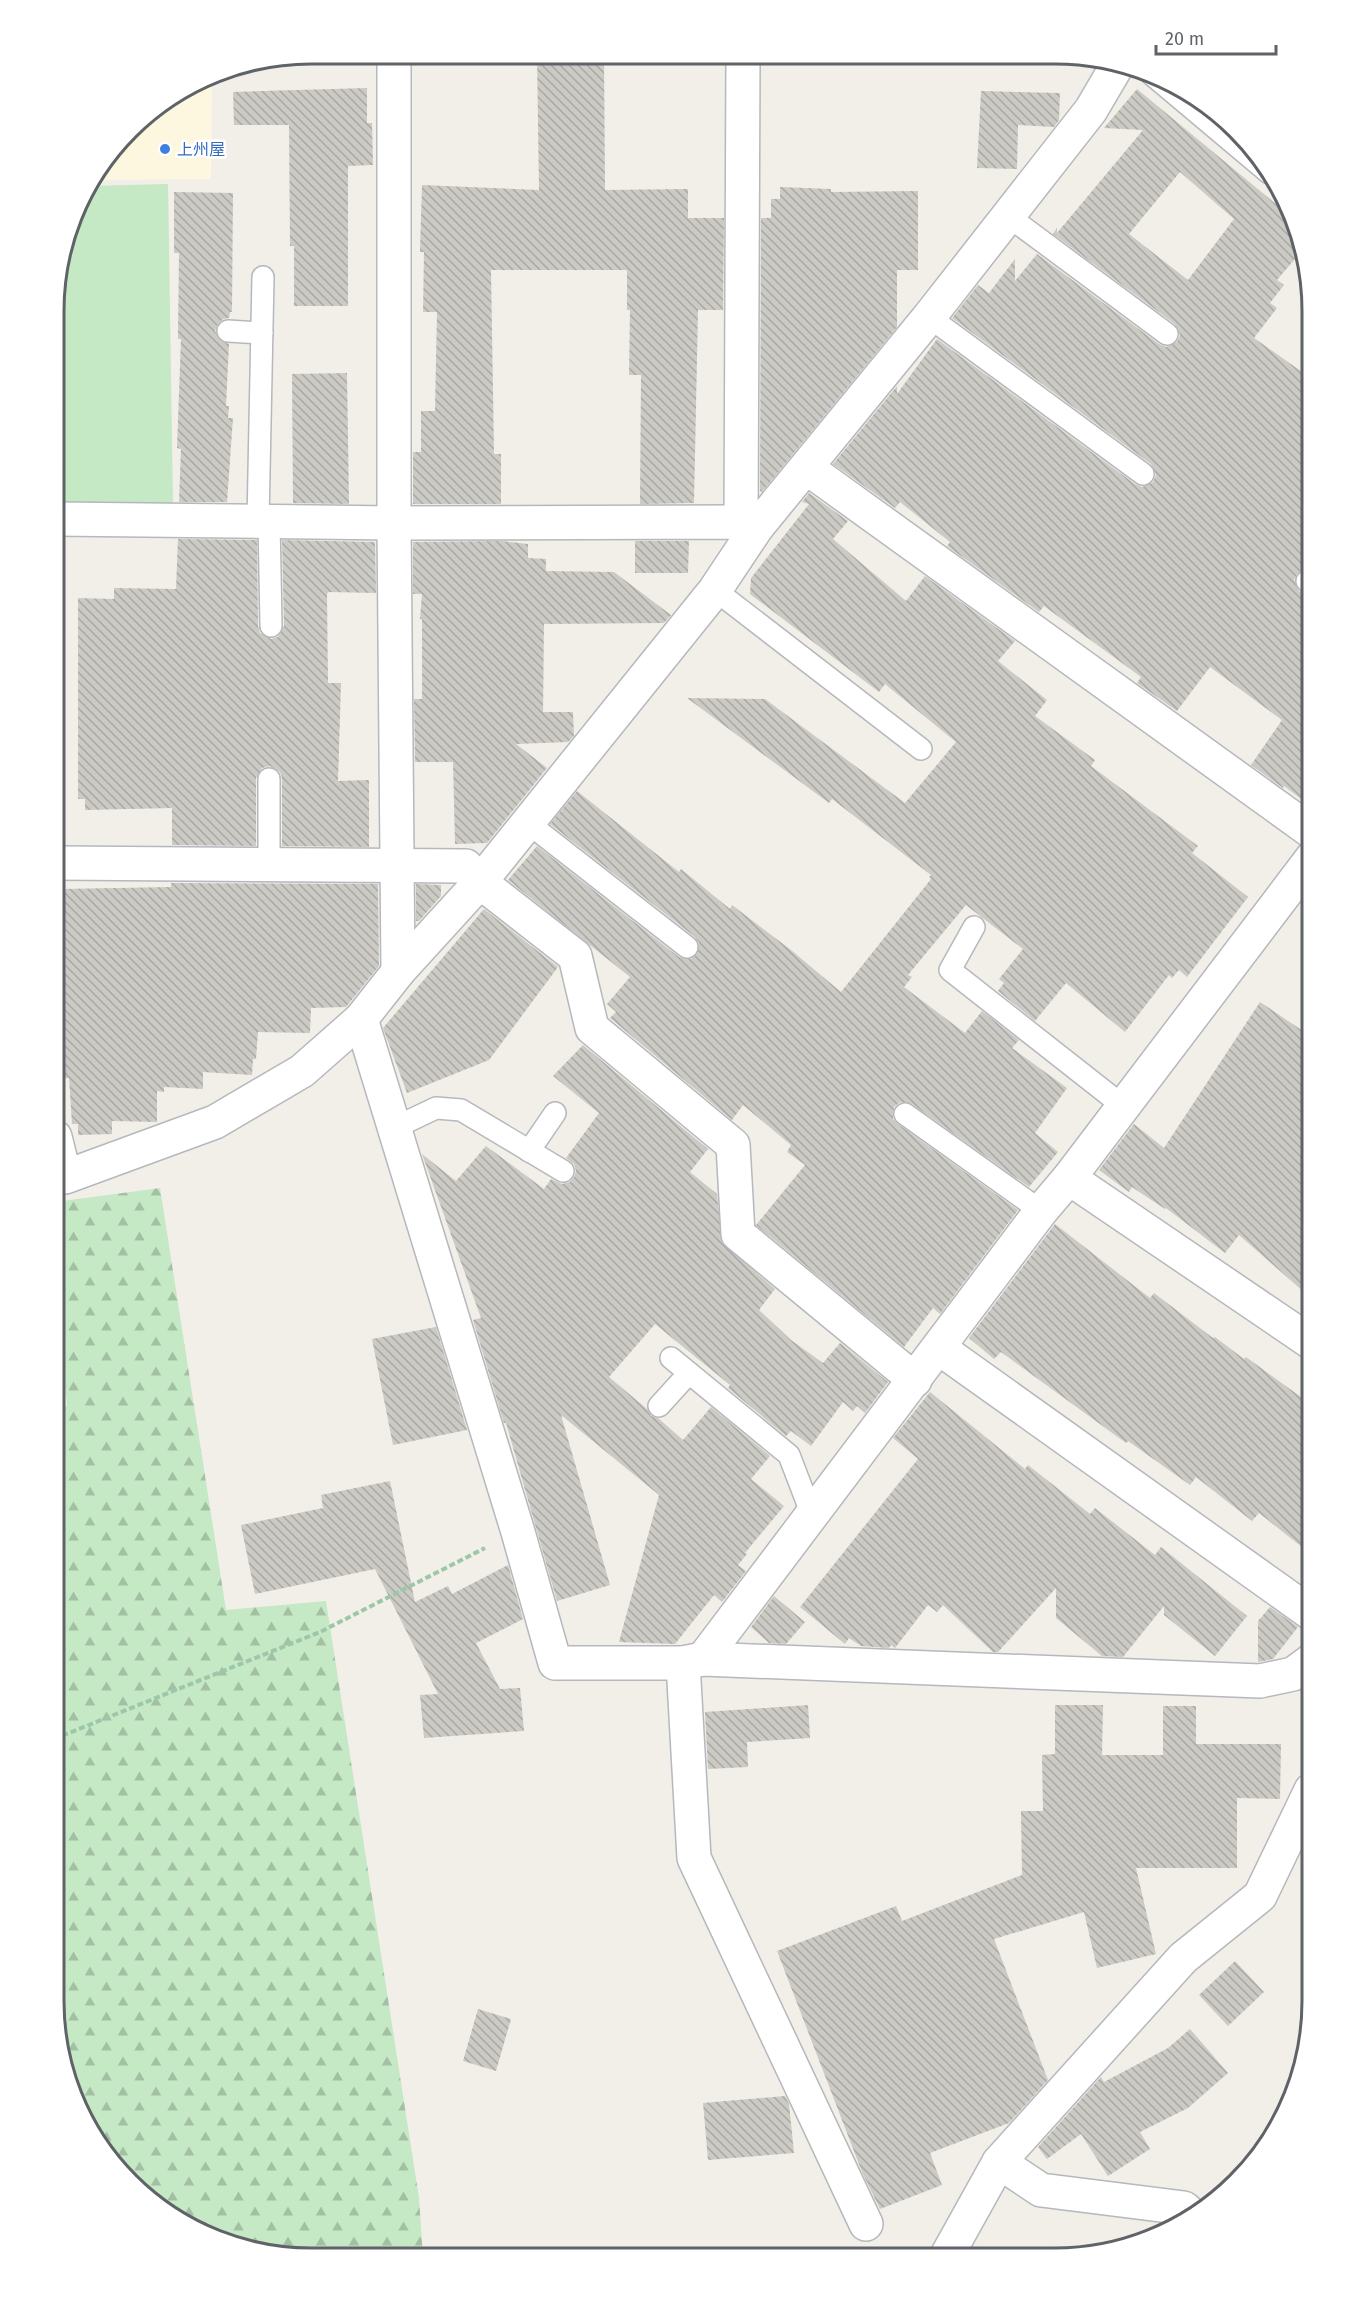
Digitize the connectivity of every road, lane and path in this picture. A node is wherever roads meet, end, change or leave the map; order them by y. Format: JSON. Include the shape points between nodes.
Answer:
{"nodes":[{"id":1,"x":394,"y":64,"type":"edge"},
{"id":2,"x":743,"y":64,"type":"edge"},
{"id":3,"x":1113,"y":72,"type":"edge"},
{"id":4,"x":1186,"y":102,"type":"edge"},
{"id":5,"x":1233,"y":142,"type":"edge"},
{"id":6,"x":1008,"y":216,"type":"junction"},
{"id":7,"x":262,"y":276,"type":"dead end"},
{"id":8,"x":930,"y":317,"type":"junction"},
{"id":9,"x":228,"y":331,"type":"dead end"},
{"id":10,"x":262,"y":333,"type":"junction"},
{"id":11,"x":1167,"y":334,"type":"dead end"},
{"id":12,"x":807,"y":468,"type":"junction"},
{"id":13,"x":1143,"y":474,"type":"dead end"},
{"id":14,"x":64,"y":519,"type":"edge"},
{"id":15,"x":264,"y":521,"type":"junction"},
{"id":16,"x":394,"y":523,"type":"junction"},
{"id":17,"x":749,"y":525,"type":"junction"},
{"id":18,"x":715,"y":590,"type":"junction"},
{"id":19,"x":271,"y":626,"type":"dead end"},
{"id":20,"x":921,"y":749,"type":"dead end"},
{"id":21,"x":269,"y":778,"type":"dead end"},
{"id":22,"x":528,"y":823,"type":"junction"},
{"id":23,"x":1302,"y":825,"type":"edge"},
{"id":24,"x":64,"y":863,"type":"edge"},
{"id":25,"x":269,"y":865,"type":"junction"},
{"id":26,"x":397,"y":866,"type":"junction"},
{"id":27,"x":1302,"y":871,"type":"edge"},
{"id":28,"x":480,"y":882,"type":"junction"},
{"id":29,"x":974,"y":927,"type":"dead end"},
{"id":30,"x":687,"y":947,"type":"dead end"},
{"id":31,"x":398,"y":972,"type":"junction"},
{"id":32,"x":361,"y":1019,"type":"junction"},
{"id":33,"x":1122,"y":1106,"type":"junction"},
{"id":34,"x":555,"y":1113,"type":"dead end"},
{"id":35,"x":905,"y":1114,"type":"dead end"},
{"id":36,"x":394,"y":1128,"type":"junction"},
{"id":37,"x":529,"y":1151,"type":"junction"},
{"id":38,"x":64,"y":1171,"type":"edge"},
{"id":39,"x":563,"y":1171,"type":"dead end"},
{"id":40,"x":1069,"y":1178,"type":"junction"},
{"id":41,"x":1041,"y":1211,"type":"junction"},
{"id":42,"x":1302,"y":1337,"type":"edge"},
{"id":43,"x":939,"y":1348,"type":"junction"},
{"id":44,"x":671,"y":1358,"type":"dead end"},
{"id":45,"x":689,"y":1372,"type":"junction"},
{"id":46,"x":915,"y":1380,"type":"junction"},
{"id":47,"x":659,"y":1406,"type":"dead end"},
{"id":48,"x":812,"y":1515,"type":"junction"},
{"id":49,"x":518,"y":1532,"type":"junction"},
{"id":50,"x":1302,"y":1607,"type":"edge"},
{"id":51,"x":693,"y":1661,"type":"junction"},
{"id":52,"x":1302,"y":1667,"type":"edge"},
{"id":53,"x":64,"y":1735,"type":"edge"},
{"id":54,"x":1302,"y":1809,"type":"edge"},
{"id":55,"x":999,"y":2162,"type":"junction"},
{"id":56,"x":1186,"y":2210,"type":"edge"},
{"id":57,"x":866,"y":2224,"type":"dead end"},
{"id":58,"x":951,"y":2248,"type":"edge"}],
"edges":[{"from":1,"to":16,"type":"street"},
{"from":2,"to":17,"type":"street"},
{"from":3,"to":6,"type":"street","via":[[1091,111]]},
{"from":4,"to":5,"type":"lane"},
{"from":6,"to":8,"type":"street"},
{"from":6,"to":11,"type":"lane"},
{"from":7,"to":10,"type":"lane"},
{"from":8,"to":12,"type":"street"},
{"from":8,"to":13,"type":"lane"},
{"from":9,"to":10,"type":"lane"},
{"from":10,"to":15,"type":"lane"},
{"from":12,"to":17,"type":"street"},
{"from":12,"to":23,"type":"street"},
{"from":14,"to":15,"type":"street"},
{"from":15,"to":16,"type":"street"},
{"from":15,"to":19,"type":"lane"},
{"from":16,"to":17,"type":"street"},
{"from":16,"to":26,"type":"street"},
{"from":17,"to":18,"type":"street"},
{"from":18,"to":20,"type":"lane"},
{"from":18,"to":22,"type":"street"},
{"from":21,"to":25,"type":"lane"},
{"from":22,"to":28,"type":"street"},
{"from":22,"to":30,"type":"lane"},
{"from":24,"to":25,"type":"street"},
{"from":25,"to":26,"type":"street"},
{"from":26,"to":28,"type":"street","via":[[466,866]]},
{"from":26,"to":31,"type":"street"},
{"from":27,"to":33,"type":"street"},
{"from":28,"to":31,"type":"street"},
{"from":28,"to":46,"type":"street","via":[[575,956],[592,1028],[733,1145],[738,1234]]},
{"from":29,"to":33,"type":"lane","via":[[950,970]]},
{"from":31,"to":32,"type":"street"},
{"from":32,"to":36,"type":"street"},
{"from":32,"to":38,"type":"street","via":[[302,1071],[215,1122],[66,1178]]},
{"from":33,"to":40,"type":"street"},
{"from":34,"to":37,"type":"lane"},
{"from":35,"to":41,"type":"lane"},
{"from":36,"to":37,"type":"lane","via":[[436,1108],[461,1110]]},
{"from":36,"to":49,"type":"street"},
{"from":37,"to":39,"type":"lane"},
{"from":40,"to":41,"type":"street"},
{"from":40,"to":42,"type":"street"},
{"from":41,"to":43,"type":"street"},
{"from":43,"to":46,"type":"street"},
{"from":43,"to":50,"type":"street"},
{"from":44,"to":45,"type":"lane"},
{"from":45,"to":47,"type":"lane"},
{"from":45,"to":48,"type":"lane","via":[[789,1455]]},
{"from":46,"to":48,"type":"street"},
{"from":48,"to":51,"type":"street"},
{"from":49,"to":51,"type":"street","via":[[555,1663]]},
{"from":49,"to":53,"type":"path","via":[[320,1632]]},
{"from":51,"to":52,"type":"street","via":[[1260,1681],[1293,1674]]},
{"from":51,"to":57,"type":"street","via":[[694,1858]]},
{"from":54,"to":55,"type":"street","via":[[1260,1896],[1183,1958]]},
{"from":55,"to":56,"type":"street","via":[[1041,2190]]},
{"from":55,"to":58,"type":"street"}]}
